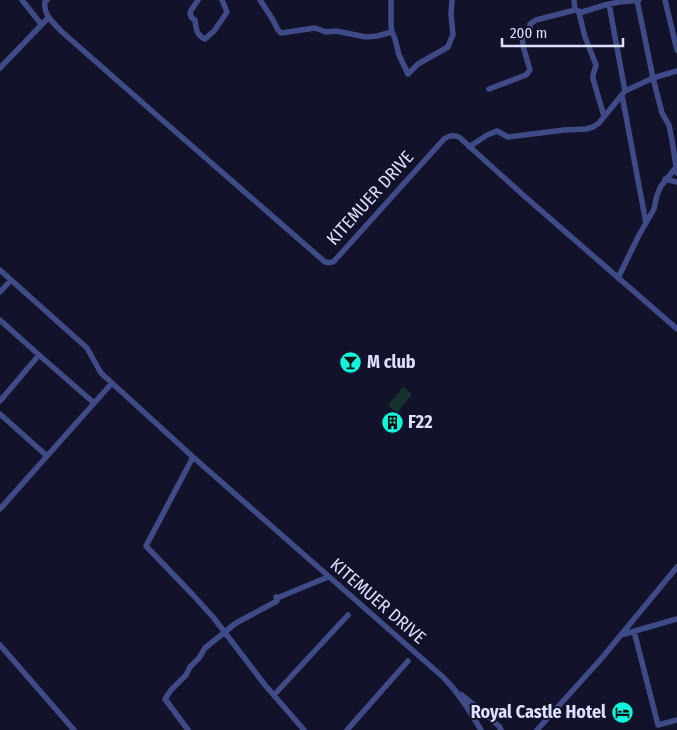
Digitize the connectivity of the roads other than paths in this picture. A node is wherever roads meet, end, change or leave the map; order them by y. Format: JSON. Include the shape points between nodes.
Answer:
{"nodes":[{"id":1,"x":22,"y":0,"type":"edge"},
{"id":2,"x":47,"y":0,"type":"edge"},
{"id":3,"x":198,"y":0,"type":"edge"},
{"id":4,"x":222,"y":0,"type":"edge"},
{"id":5,"x":260,"y":0,"type":"edge"},
{"id":6,"x":391,"y":0,"type":"edge"},
{"id":7,"x":452,"y":0,"type":"edge"},
{"id":8,"x":574,"y":0,"type":"edge"},
{"id":9,"x":639,"y":0,"type":"edge"},
{"id":10,"x":665,"y":0,"type":"edge"},
{"id":11,"x":609,"y":4,"type":"junction"},
{"id":12,"x":577,"y":11,"type":"junction"},
{"id":13,"x":48,"y":18,"type":"junction"},
{"id":14,"x":41,"y":24,"type":"junction"},
{"id":15,"x":392,"y":32,"type":"junction"},
{"id":16,"x":677,"y":50,"type":"edge"},
{"id":17,"x":0,"y":68,"type":"edge"},
{"id":18,"x":677,"y":71,"type":"edge"},
{"id":19,"x":653,"y":78,"type":"junction"},
{"id":20,"x":489,"y":89,"type":"dead end"},
{"id":21,"x":624,"y":93,"type":"junction"},
{"id":22,"x":604,"y":116,"type":"junction"},
{"id":23,"x":469,"y":147,"type":"junction"},
{"id":24,"x":677,"y":169,"type":"edge"},
{"id":25,"x":665,"y":179,"type":"junction"},
{"id":26,"x":677,"y":182,"type":"edge"},
{"id":27,"x":646,"y":222,"type":"junction"},
{"id":28,"x":0,"y":270,"type":"edge"},
{"id":29,"x":618,"y":278,"type":"junction"},
{"id":30,"x":11,"y":280,"type":"junction"},
{"id":31,"x":0,"y":292,"type":"edge"},
{"id":32,"x":0,"y":320,"type":"edge"},
{"id":33,"x":677,"y":329,"type":"edge"},
{"id":34,"x":39,"y":355,"type":"junction"},
{"id":35,"x":112,"y":384,"type":"junction"},
{"id":36,"x":0,"y":401,"type":"edge"},
{"id":37,"x":94,"y":403,"type":"junction"},
{"id":38,"x":0,"y":414,"type":"edge"},
{"id":39,"x":47,"y":456,"type":"junction"},
{"id":40,"x":193,"y":457,"type":"junction"},
{"id":41,"x":0,"y":509,"type":"edge"},
{"id":42,"x":677,"y":566,"type":"edge"},
{"id":43,"x":328,"y":577,"type":"junction"},
{"id":44,"x":348,"y":615,"type":"dead end"},
{"id":45,"x":677,"y":619,"type":"edge"},
{"id":46,"x":634,"y":631,"type":"junction"},
{"id":47,"x":224,"y":632,"type":"junction"},
{"id":48,"x":621,"y":635,"type":"junction"},
{"id":49,"x":0,"y":645,"type":"edge"},
{"id":50,"x":408,"y":661,"type":"dead end"},
{"id":51,"x":453,"y":687,"type":"junction"},
{"id":52,"x":274,"y":695,"type":"junction"},
{"id":53,"x":677,"y":720,"type":"edge"},
{"id":54,"x":74,"y":730,"type":"edge"},
{"id":55,"x":188,"y":730,"type":"edge"},
{"id":56,"x":304,"y":730,"type":"edge"},
{"id":57,"x":348,"y":730,"type":"edge"},
{"id":58,"x":481,"y":730,"type":"edge"},
{"id":59,"x":501,"y":730,"type":"edge"},
{"id":60,"x":537,"y":730,"type":"edge"}],
"edges":[{"from":1,"to":14,"type":"street"},
{"from":2,"to":13,"type":"street","via":[[44,8]]},
{"from":3,"to":4,"type":"street","via":[[190,14],[197,32],[205,39],[227,12]]},
{"from":5,"to":15,"type":"street","via":[[281,33],[315,28],[366,37]]},
{"from":6,"to":15,"type":"street"},
{"from":7,"to":15,"type":"street","via":[[453,35],[448,47],[418,64],[408,74]]},
{"from":8,"to":12,"type":"street"},
{"from":9,"to":11,"type":"street"},
{"from":9,"to":19,"type":"street"},
{"from":10,"to":16,"type":"street"},
{"from":11,"to":12,"type":"street"},
{"from":11,"to":21,"type":"street"},
{"from":12,"to":20,"type":"street","via":[[530,24],[522,34],[530,70],[526,75]]},
{"from":12,"to":22,"type":"street","via":[[596,65],[593,79]]},
{"from":13,"to":14,"type":"street"},
{"from":13,"to":23,"type":"street","name":"KITEMUER DRIVE","via":[[325,262],[336,259],[449,135],[459,137]]},
{"from":14,"to":17,"type":"street"},
{"from":18,"to":19,"type":"street"},
{"from":19,"to":21,"type":"street"},
{"from":19,"to":24,"type":"street","via":[[662,113],[669,125]]},
{"from":21,"to":22,"type":"street"},
{"from":21,"to":27,"type":"street"},
{"from":22,"to":23,"type":"street","via":[[586,129],[508,137],[497,131]]},
{"from":23,"to":29,"type":"street","name":"KITEMUER DRIVE"},
{"from":24,"to":25,"type":"street"},
{"from":25,"to":26,"type":"street"},
{"from":25,"to":27,"type":"street"},
{"from":27,"to":29,"type":"street"},
{"from":28,"to":30,"type":"street","name":"KITEMUER DRIVE"},
{"from":29,"to":33,"type":"street","name":"KITEMUER DRIVE"},
{"from":30,"to":31,"type":"street"},
{"from":30,"to":35,"type":"street","name":"KITEMUER DRIVE","via":[[86,348]]},
{"from":32,"to":34,"type":"street"},
{"from":34,"to":36,"type":"street"},
{"from":34,"to":37,"type":"street"},
{"from":35,"to":37,"type":"street"},
{"from":35,"to":40,"type":"street","name":"KITEMUER DRIVE"},
{"from":37,"to":39,"type":"street"},
{"from":38,"to":39,"type":"street"},
{"from":39,"to":41,"type":"street"},
{"from":40,"to":43,"type":"street","name":"KITEMUER DRIVE"},
{"from":40,"to":47,"type":"street","via":[[146,546]]},
{"from":42,"to":48,"type":"street"},
{"from":43,"to":47,"type":"street","via":[[277,597],[277,601]]},
{"from":43,"to":51,"type":"street","name":"KITEMUER DRIVE"},
{"from":44,"to":52,"type":"street"},
{"from":45,"to":46,"type":"street"},
{"from":46,"to":48,"type":"street"},
{"from":46,"to":53,"type":"street","via":[[658,725]]},
{"from":47,"to":52,"type":"street"},
{"from":47,"to":55,"type":"street","via":[[205,648],[165,699]]},
{"from":48,"to":60,"type":"street"},
{"from":49,"to":54,"type":"street"},
{"from":50,"to":57,"type":"street"},
{"from":51,"to":58,"type":"street","name":"KITEMUER DRIVE"},
{"from":51,"to":59,"type":"street","name":"KITEMUER DRIVE"},
{"from":52,"to":56,"type":"street"}]}
